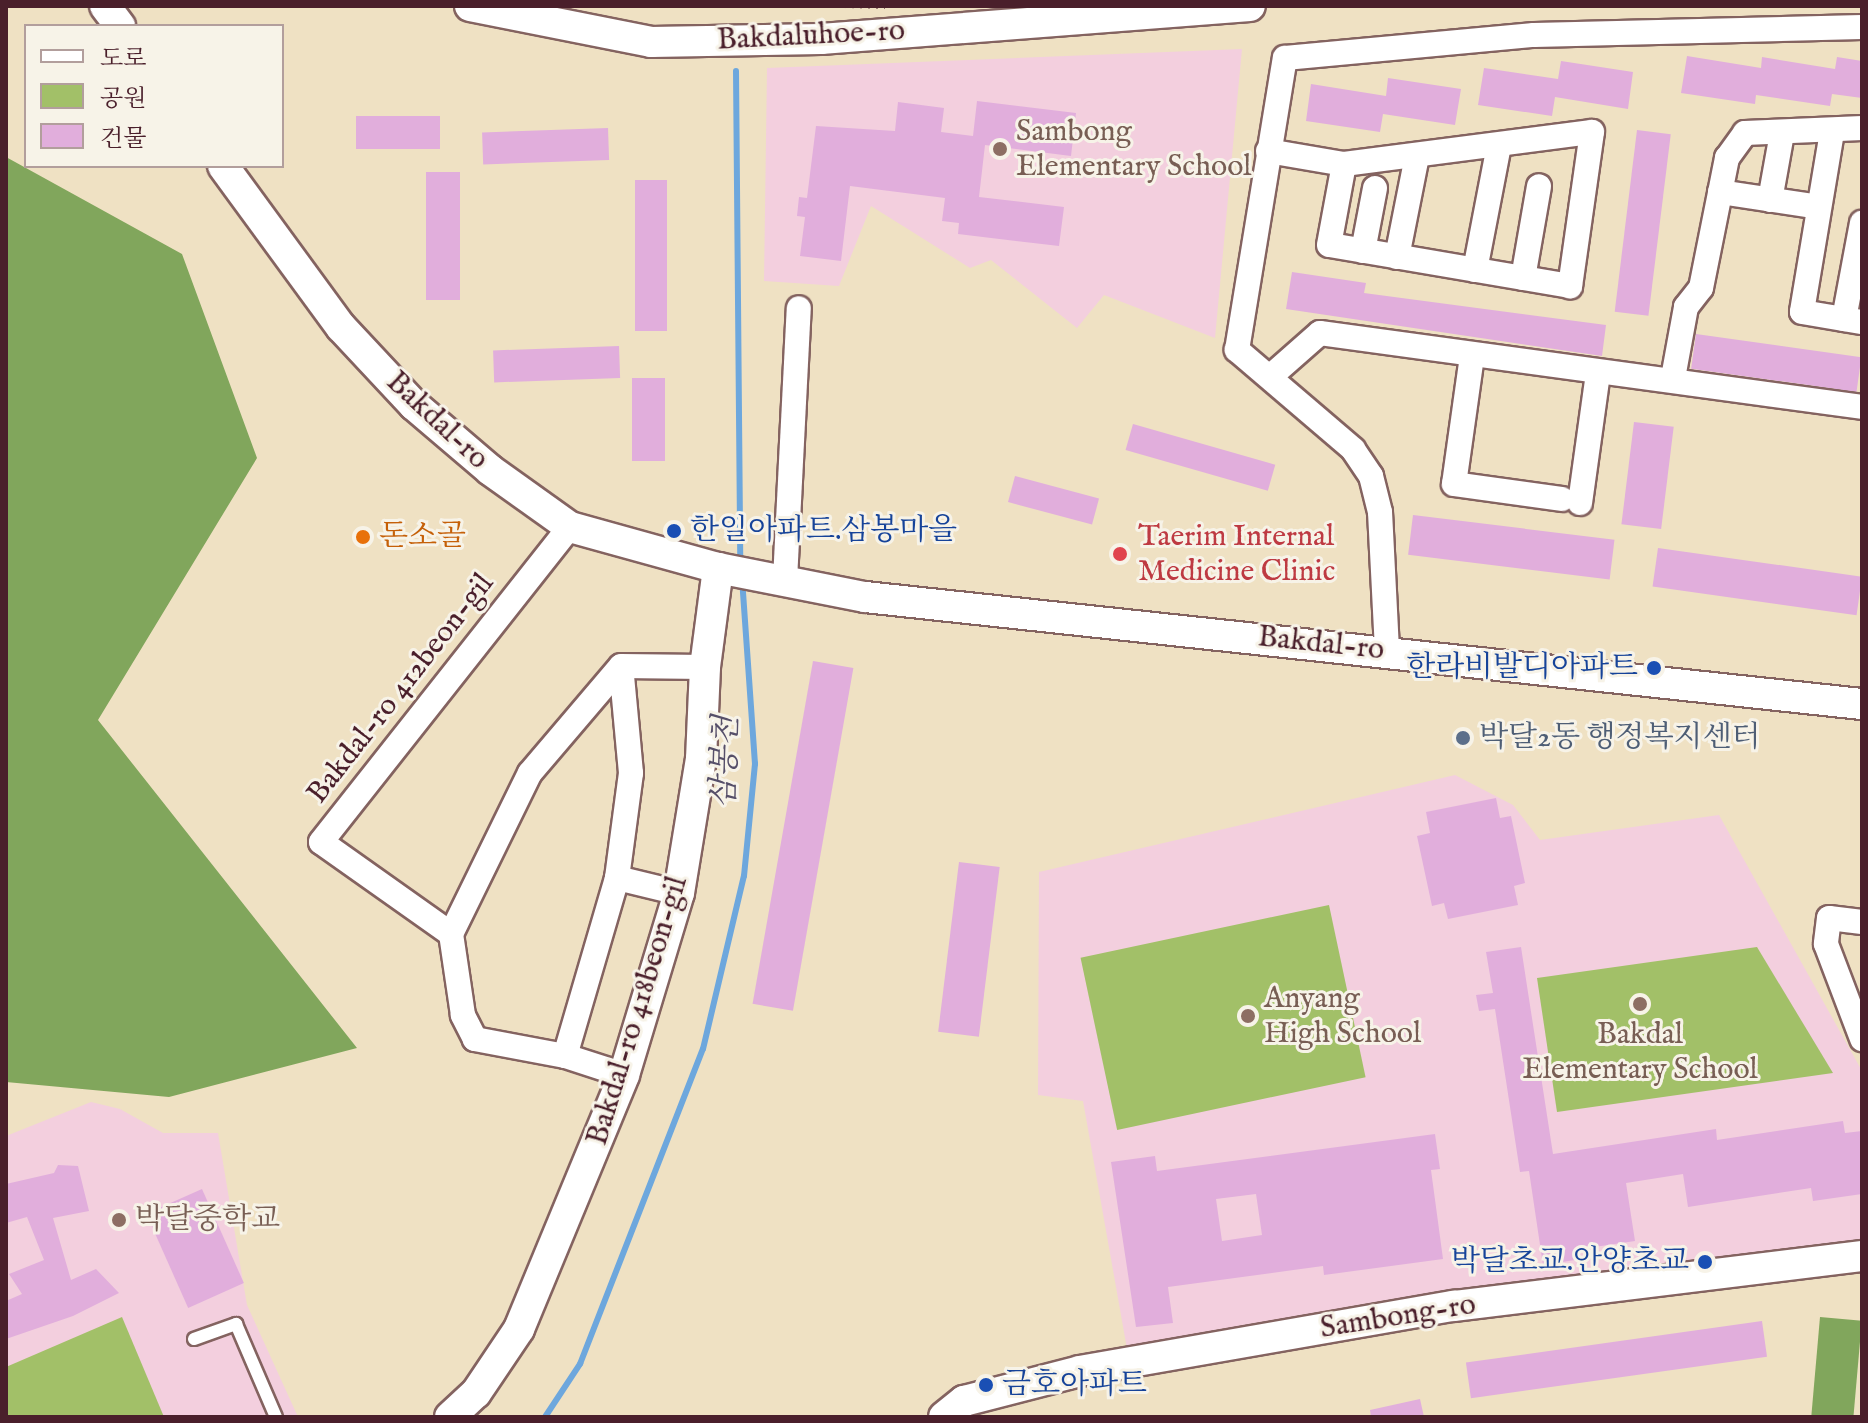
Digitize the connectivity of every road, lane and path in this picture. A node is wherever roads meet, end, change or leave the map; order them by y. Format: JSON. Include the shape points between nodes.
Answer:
{"nodes":[{"id":1,"x":105,"y":6,"type":"edge"},
{"id":2,"x":470,"y":6,"type":"edge"},
{"id":3,"x":1250,"y":6,"type":"edge"},
{"id":4,"x":118,"y":24,"type":"edge"},
{"id":5,"x":1862,"y":27,"type":"edge"},
{"id":6,"x":1862,"y":128,"type":"edge"},
{"id":7,"x":1832,"y":132,"type":"junction"},
{"id":8,"x":1782,"y":133,"type":"junction"},
{"id":9,"x":1499,"y":145,"type":"junction"},
{"id":10,"x":1268,"y":151,"type":"junction"},
{"id":11,"x":1417,"y":156,"type":"junction"},
{"id":12,"x":1344,"y":164,"type":"junction"},
{"id":13,"x":224,"y":168,"type":"edge"},
{"id":14,"x":1539,"y":186,"type":"dead end"},
{"id":15,"x":1375,"y":188,"type":"dead end"},
{"id":16,"x":1720,"y":192,"type":"junction"},
{"id":17,"x":1770,"y":200,"type":"junction"},
{"id":18,"x":1819,"y":207,"type":"junction"},
{"id":19,"x":1862,"y":223,"type":"edge"},
{"id":20,"x":1363,"y":251,"type":"junction"},
{"id":21,"x":1397,"y":257,"type":"junction"},
{"id":22,"x":1475,"y":270,"type":"junction"},
{"id":23,"x":1523,"y":278,"type":"junction"},
{"id":24,"x":799,"y":308,"type":"dead end"},
{"id":25,"x":1853,"y":320,"type":"edge"},
{"id":26,"x":1472,"y":356,"type":"junction"},
{"id":27,"x":1598,"y":373,"type":"junction"},
{"id":28,"x":1271,"y":376,"type":"junction"},
{"id":29,"x":1673,"y":378,"type":"junction"},
{"id":30,"x":1862,"y":407,"type":"edge"},
{"id":31,"x":570,"y":527,"type":"junction"},
{"id":32,"x":723,"y":569,"type":"junction"},
{"id":33,"x":783,"y":580,"type":"junction"},
{"id":34,"x":1387,"y":650,"type":"junction"},
{"id":35,"x":621,"y":666,"type":"junction"},
{"id":36,"x":705,"y":667,"type":"junction"},
{"id":37,"x":1862,"y":704,"type":"edge"},
{"id":38,"x":617,"y":878,"type":"junction"},
{"id":39,"x":679,"y":893,"type":"junction"},
{"id":40,"x":1862,"y":922,"type":"edge"},
{"id":41,"x":451,"y":934,"type":"junction"},
{"id":42,"x":1862,"y":1039,"type":"edge"},
{"id":43,"x":565,"y":1056,"type":"junction"},
{"id":44,"x":624,"y":1075,"type":"junction"},
{"id":45,"x":1862,"y":1256,"type":"edge"},
{"id":46,"x":194,"y":1339,"type":"dead end"},
{"id":47,"x":276,"y":1417,"type":"edge"},
{"id":48,"x":450,"y":1417,"type":"edge"},
{"id":49,"x":944,"y":1417,"type":"edge"}],
"edges":[{"from":1,"to":4,"type":"street"},
{"from":2,"to":3,"type":"street","name":"Bakdaluhoe-ro","via":[[651,42],[821,39]]},
{"from":5,"to":10,"type":"street","via":[[1534,35],[1285,58]]},
{"from":6,"to":7,"type":"street"},
{"from":7,"to":8,"type":"street"},
{"from":7,"to":18,"type":"street"},
{"from":8,"to":16,"type":"street","via":[[1745,133],[1727,158]]},
{"from":8,"to":17,"type":"street"},
{"from":9,"to":11,"type":"street"},
{"from":9,"to":22,"type":"street"},
{"from":9,"to":23,"type":"street","via":[[1592,132],[1570,286]]},
{"from":10,"to":12,"type":"street"},
{"from":10,"to":28,"type":"street","via":[[1237,350]]},
{"from":11,"to":12,"type":"street"},
{"from":11,"to":21,"type":"street"},
{"from":12,"to":20,"type":"street","via":[[1329,245]]},
{"from":13,"to":31,"type":"street","name":"Bakdal-ro","via":[[341,327],[414,405],[490,470]]},
{"from":14,"to":23,"type":"street"},
{"from":15,"to":20,"type":"street"},
{"from":16,"to":17,"type":"street"},
{"from":16,"to":29,"type":"street","via":[[1701,288],[1686,307]]},
{"from":17,"to":18,"type":"street"},
{"from":18,"to":25,"type":"street","via":[[1802,312]]},
{"from":19,"to":25,"type":"street"},
{"from":20,"to":21,"type":"street"},
{"from":21,"to":22,"type":"street"},
{"from":22,"to":23,"type":"street"},
{"from":24,"to":33,"type":"street"},
{"from":26,"to":27,"type":"street"},
{"from":26,"to":27,"type":"street","via":[[1454,484],[1571,501]]},
{"from":26,"to":28,"type":"street","via":[[1320,333]]},
{"from":27,"to":29,"type":"street"},
{"from":28,"to":34,"type":"street","via":[[1353,449],[1371,476],[1380,512]]},
{"from":29,"to":30,"type":"street"},
{"from":31,"to":32,"type":"street","name":"Bakdal-ro"},
{"from":31,"to":41,"type":"street","name":"Bakdal-ro 412beon-gil","via":[[321,842]]},
{"from":32,"to":33,"type":"street","name":"Bakdal-ro"},
{"from":32,"to":36,"type":"street","name":"Bakdal-ro 418beon-gil"},
{"from":33,"to":34,"type":"street","name":"Bakdal-ro","via":[[865,597]]},
{"from":34,"to":37,"type":"street","name":"Bakdal-ro"},
{"from":35,"to":36,"type":"street"},
{"from":35,"to":38,"type":"street","via":[[631,773]]},
{"from":35,"to":41,"type":"street","via":[[530,773]]},
{"from":36,"to":39,"type":"street","name":"Bakdal-ro 418beon-gil","via":[[701,759]]},
{"from":38,"to":39,"type":"street"},
{"from":38,"to":43,"type":"street"},
{"from":39,"to":44,"type":"street","name":"Bakdal-ro 418beon-gil"},
{"from":40,"to":42,"type":"street","via":[[1829,918],[1826,944]]},
{"from":41,"to":43,"type":"street","via":[[463,1015],[475,1039]]},
{"from":43,"to":44,"type":"street"},
{"from":44,"to":48,"type":"street","name":"Bakdal-ro 418beon-gil","via":[[555,1253],[519,1329],[476,1393]]},
{"from":45,"to":49,"type":"street","name":"Sambong-ro","via":[[1454,1306],[1080,1371],[964,1401]]},
{"from":46,"to":47,"type":"lane","via":[[236,1324]]}]}
